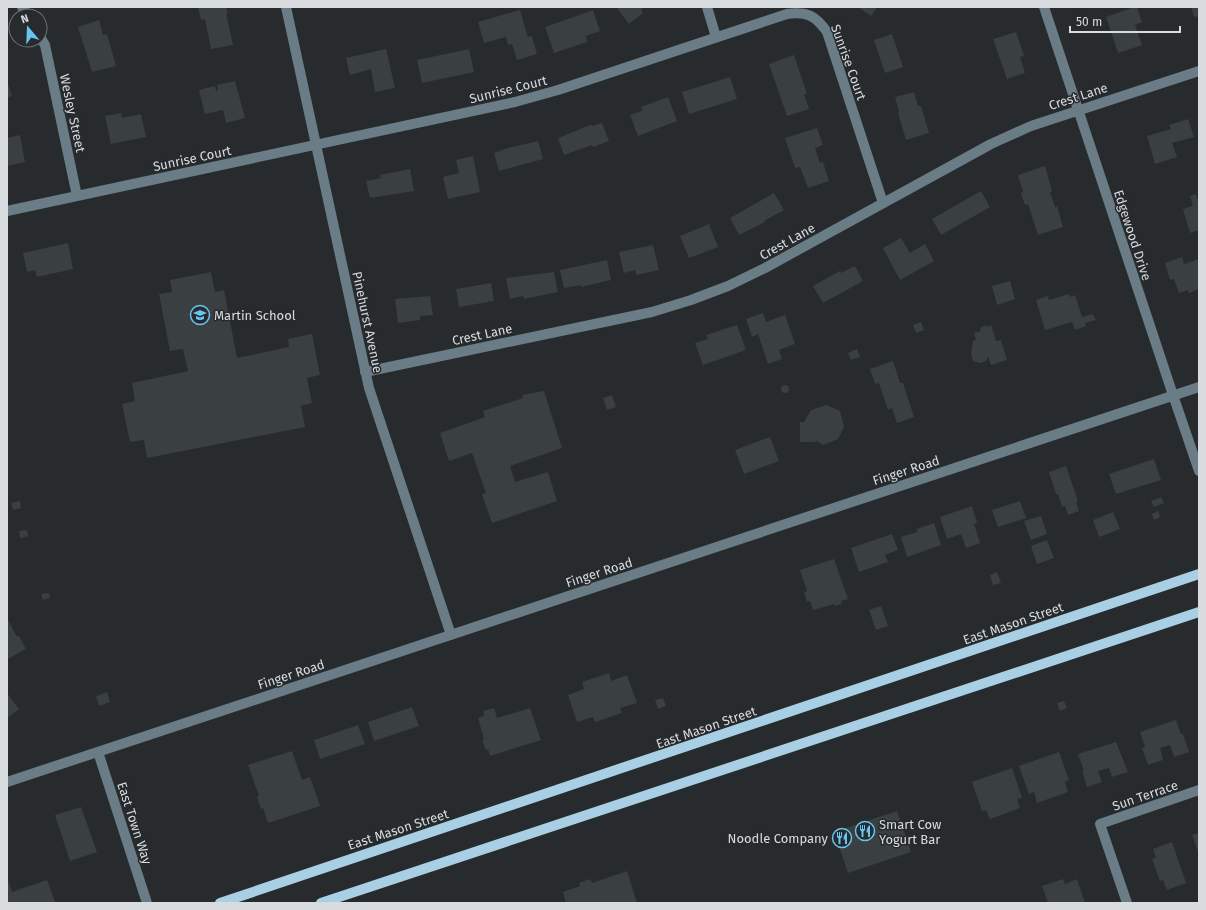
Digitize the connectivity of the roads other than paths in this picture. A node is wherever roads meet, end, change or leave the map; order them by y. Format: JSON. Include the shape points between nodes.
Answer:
{"nodes":[{"id":1,"x":286,"y":7,"type":"edge"},
{"id":2,"x":706,"y":7,"type":"edge"},
{"id":3,"x":1044,"y":7,"type":"edge"},
{"id":4,"x":716,"y":37,"type":"junction"},
{"id":5,"x":46,"y":48,"type":"edge"},
{"id":6,"x":1199,"y":71,"type":"edge"},
{"id":7,"x":1078,"y":110,"type":"junction"},
{"id":8,"x":316,"y":145,"type":"junction"},
{"id":9,"x":77,"y":196,"type":"junction"},
{"id":10,"x":883,"y":203,"type":"junction"},
{"id":11,"x":7,"y":211,"type":"edge"},
{"id":12,"x":365,"y":372,"type":"junction"},
{"id":13,"x":1199,"y":387,"type":"edge"},
{"id":14,"x":1173,"y":395,"type":"junction"},
{"id":15,"x":1199,"y":471,"type":"edge"},
{"id":16,"x":1199,"y":574,"type":"edge"},
{"id":17,"x":1199,"y":612,"type":"edge"},
{"id":18,"x":450,"y":635,"type":"junction"},
{"id":19,"x":98,"y":752,"type":"junction"},
{"id":20,"x":7,"y":782,"type":"edge"},
{"id":21,"x":1199,"y":790,"type":"edge"},
{"id":22,"x":147,"y":903,"type":"edge"},
{"id":23,"x":220,"y":903,"type":"edge"},
{"id":24,"x":321,"y":903,"type":"edge"},
{"id":25,"x":1127,"y":903,"type":"edge"}],
"edges":[{"from":1,"to":8,"type":"street","name":"Pinehurst Avenue"},
{"from":2,"to":4,"type":"street"},
{"from":3,"to":7,"type":"street","name":"Edgewood Drive"},
{"from":4,"to":8,"type":"street","name":"Sunrise Court","via":[[558,90],[514,102]]},
{"from":4,"to":10,"type":"street","name":"Sunrise Court","via":[[787,14],[805,14],[816,19],[827,32]]},
{"from":5,"to":9,"type":"street","name":"Wesley Street"},
{"from":6,"to":7,"type":"street","name":"Crest Lane"},
{"from":7,"to":10,"type":"street","name":"Crest Lane","via":[[1031,126],[991,144]]},
{"from":7,"to":14,"type":"street","name":"Edgewood Drive"},
{"from":8,"to":9,"type":"street","name":"Sunrise Court"},
{"from":8,"to":12,"type":"street","name":"Pinehurst Avenue"},
{"from":9,"to":11,"type":"street","name":"Sunrise Court"},
{"from":10,"to":12,"type":"street","name":"Crest Lane","via":[[765,268],[691,300],[652,312]]},
{"from":12,"to":18,"type":"street","name":"Pinehurst Avenue"},
{"from":13,"to":14,"type":"street","name":"Finger Road"},
{"from":14,"to":15,"type":"street","name":"Edgewood Drive"},
{"from":14,"to":18,"type":"street","name":"Finger Road"},
{"from":16,"to":23,"type":"main road","name":"East Mason Street"},
{"from":17,"to":24,"type":"main road"},
{"from":18,"to":19,"type":"street","name":"Finger Road"},
{"from":19,"to":20,"type":"street","name":"Finger Road"},
{"from":19,"to":22,"type":"street","name":"East Town Way"},
{"from":21,"to":25,"type":"street","name":"Sun Terrace","via":[[1100,824]]}]}
